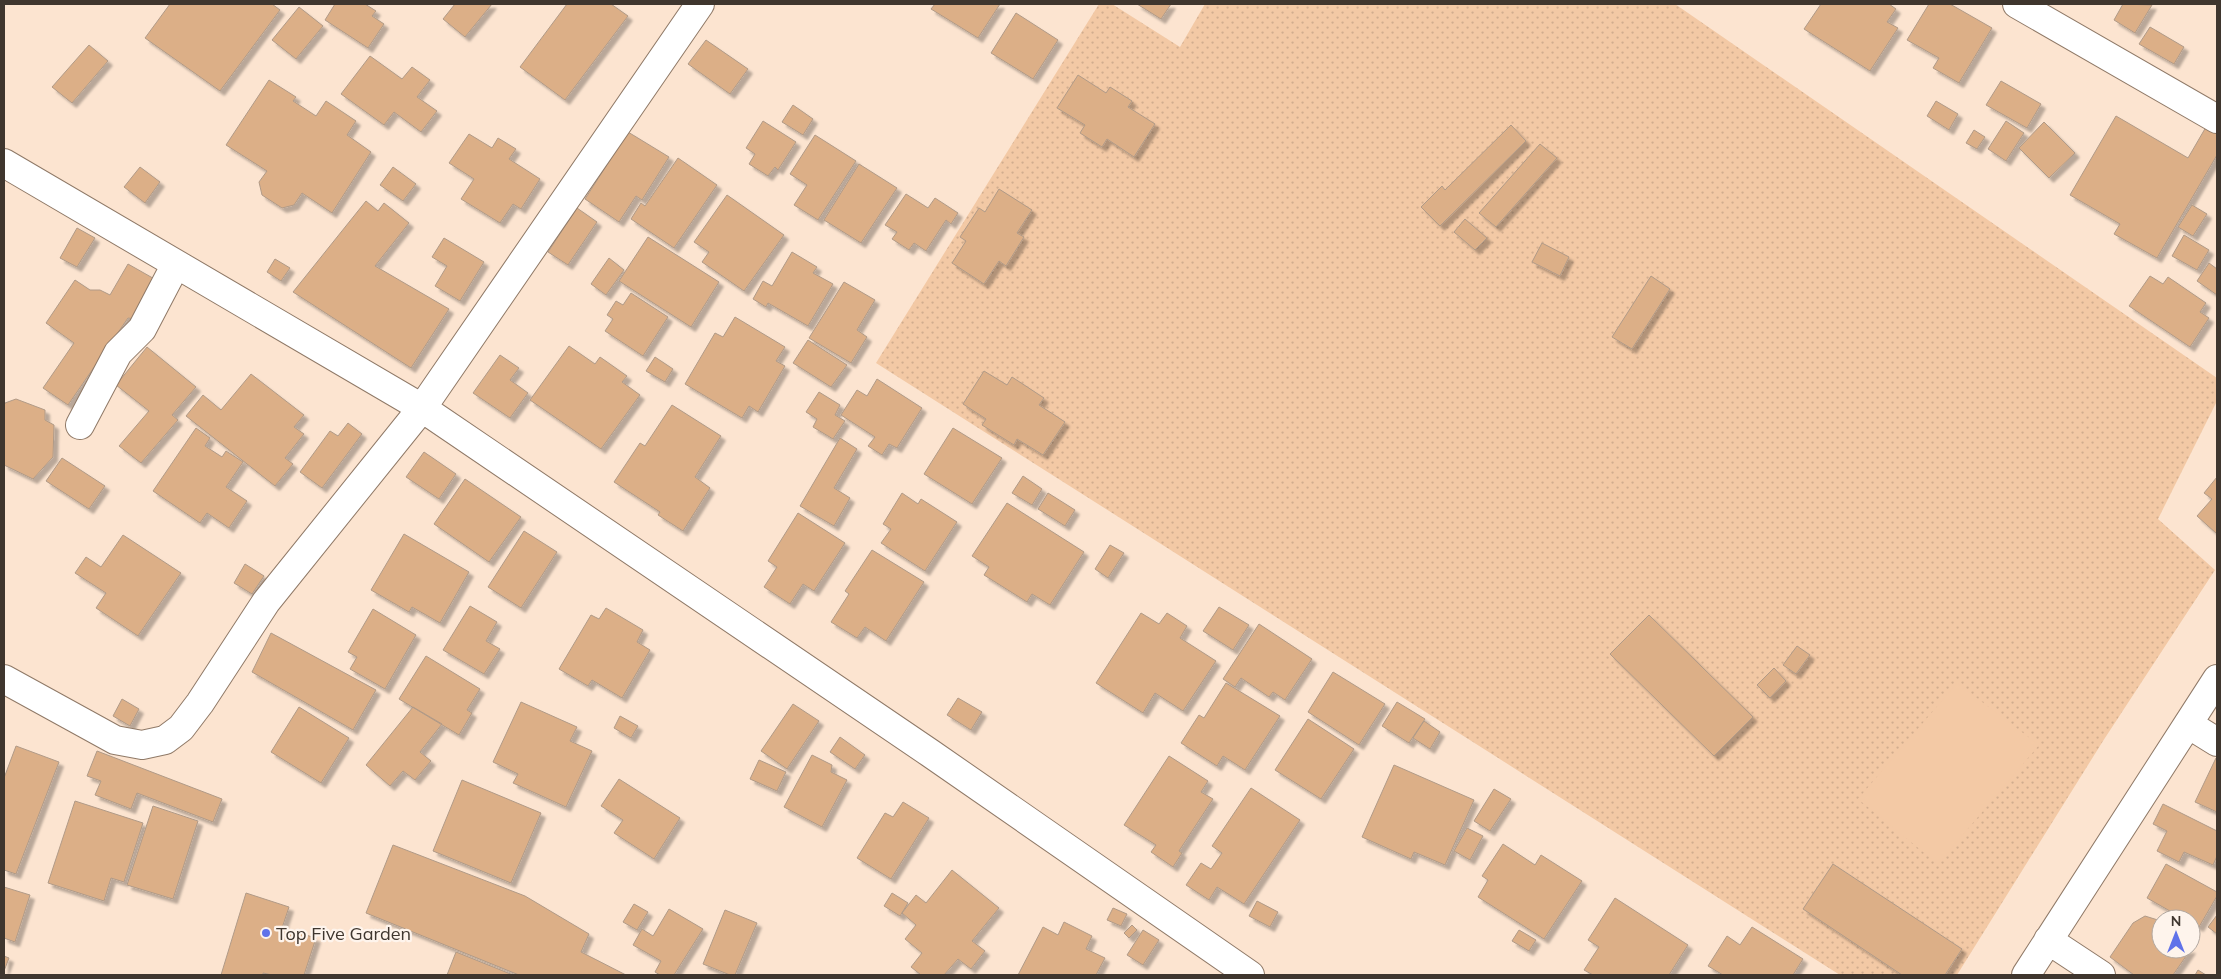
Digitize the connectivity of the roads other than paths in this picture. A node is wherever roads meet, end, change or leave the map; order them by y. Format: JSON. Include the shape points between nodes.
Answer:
{"nodes":[{"id":1,"x":700,"y":4,"type":"edge"},
{"id":2,"x":2018,"y":4,"type":"edge"},
{"id":3,"x":2217,"y":119,"type":"edge"},
{"id":4,"x":4,"y":164,"type":"edge"},
{"id":5,"x":176,"y":264,"type":"junction"},
{"id":6,"x":422,"y":408,"type":"junction"},
{"id":7,"x":80,"y":426,"type":"dead end"},
{"id":8,"x":4,"y":679,"type":"edge"},
{"id":9,"x":2217,"y":679,"type":"edge"},
{"id":10,"x":2188,"y":724,"type":"junction"},
{"id":11,"x":2217,"y":742,"type":"edge"},
{"id":12,"x":2048,"y":940,"type":"junction"},
{"id":13,"x":1250,"y":975,"type":"edge"},
{"id":14,"x":2026,"y":975,"type":"edge"},
{"id":15,"x":2101,"y":975,"type":"edge"}],
"edges":[{"from":1,"to":6,"type":"street"},
{"from":2,"to":3,"type":"street"},
{"from":4,"to":5,"type":"street"},
{"from":5,"to":6,"type":"street"},
{"from":5,"to":7,"type":"street","via":[[142,329],[118,353]]},
{"from":6,"to":8,"type":"street","via":[[266,602],[200,703],[181,728],[166,740],[142,745],[115,740]]},
{"from":6,"to":13,"type":"street"},
{"from":9,"to":10,"type":"street"},
{"from":10,"to":11,"type":"street"},
{"from":10,"to":12,"type":"street"},
{"from":12,"to":14,"type":"street"},
{"from":12,"to":15,"type":"street"}]}
